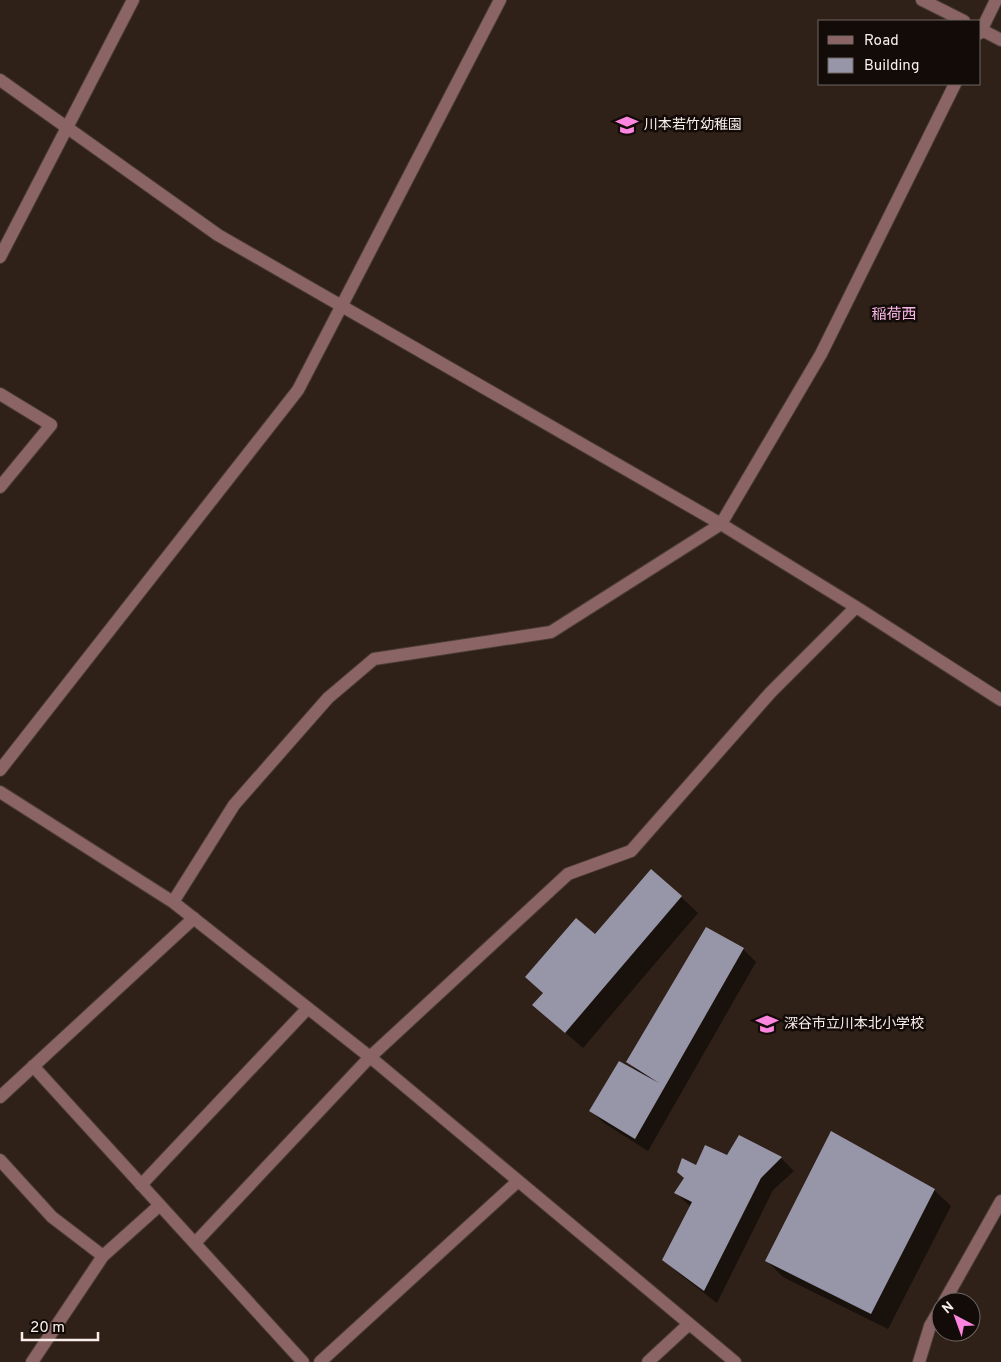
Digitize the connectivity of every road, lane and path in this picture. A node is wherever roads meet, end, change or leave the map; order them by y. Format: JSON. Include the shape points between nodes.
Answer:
{"nodes":[{"id":1,"x":133,"y":0,"type":"edge"},
{"id":2,"x":500,"y":0,"type":"edge"},
{"id":3,"x":922,"y":0,"type":"edge"},
{"id":4,"x":996,"y":0,"type":"edge"},
{"id":5,"x":962,"y":20,"type":"edge"},
{"id":6,"x":981,"y":29,"type":"edge"},
{"id":7,"x":981,"y":31,"type":"edge"},
{"id":8,"x":1001,"y":40,"type":"edge"},
{"id":9,"x":0,"y":80,"type":"edge"},
{"id":10,"x":955,"y":85,"type":"edge"},
{"id":11,"x":68,"y":129,"type":"junction"},
{"id":12,"x":0,"y":256,"type":"edge"},
{"id":13,"x":343,"y":306,"type":"junction"},
{"id":14,"x":0,"y":394,"type":"edge"},
{"id":15,"x":0,"y":487,"type":"edge"},
{"id":16,"x":721,"y":524,"type":"junction"},
{"id":17,"x":856,"y":607,"type":"junction"},
{"id":18,"x":1001,"y":700,"type":"edge"},
{"id":19,"x":0,"y":770,"type":"edge"},
{"id":20,"x":0,"y":792,"type":"edge"},
{"id":21,"x":173,"y":902,"type":"junction"},
{"id":22,"x":194,"y":918,"type":"junction"},
{"id":23,"x":308,"y":1008,"type":"junction"},
{"id":24,"x":370,"y":1057,"type":"junction"},
{"id":25,"x":33,"y":1066,"type":"junction"},
{"id":26,"x":0,"y":1097,"type":"edge"},
{"id":27,"x":0,"y":1160,"type":"edge"},
{"id":28,"x":517,"y":1182,"type":"junction"},
{"id":29,"x":141,"y":1185,"type":"junction"},
{"id":30,"x":1001,"y":1201,"type":"edge"},
{"id":31,"x":160,"y":1205,"type":"junction"},
{"id":32,"x":195,"y":1243,"type":"junction"},
{"id":33,"x":103,"y":1256,"type":"junction"},
{"id":34,"x":950,"y":1292,"type":"edge"},
{"id":35,"x":689,"y":1324,"type":"junction"},
{"id":36,"x":931,"y":1324,"type":"edge"},
{"id":37,"x":32,"y":1362,"type":"edge"},
{"id":38,"x":303,"y":1362,"type":"edge"},
{"id":39,"x":320,"y":1362,"type":"edge"},
{"id":40,"x":648,"y":1362,"type":"edge"},
{"id":41,"x":735,"y":1362,"type":"edge"},
{"id":42,"x":919,"y":1362,"type":"edge"}],
"edges":[{"from":1,"to":11,"type":"street"},
{"from":2,"to":13,"type":"street"},
{"from":3,"to":5,"type":"street"},
{"from":4,"to":6,"type":"street"},
{"from":7,"to":8,"type":"street"},
{"from":9,"to":11,"type":"street"},
{"from":10,"to":16,"type":"street","via":[[821,354]]},
{"from":11,"to":12,"type":"street"},
{"from":11,"to":13,"type":"street","via":[[218,235]]},
{"from":13,"to":16,"type":"street"},
{"from":13,"to":19,"type":"street","via":[[298,390]]},
{"from":14,"to":15,"type":"street","via":[[51,424]]},
{"from":16,"to":17,"type":"street"},
{"from":16,"to":21,"type":"street","via":[[550,632],[374,659],[328,698],[234,805]]},
{"from":17,"to":18,"type":"street"},
{"from":17,"to":24,"type":"street","via":[[771,692],[631,851],[568,874]]},
{"from":20,"to":21,"type":"street"},
{"from":21,"to":22,"type":"street"},
{"from":22,"to":23,"type":"street"},
{"from":22,"to":25,"type":"street"},
{"from":23,"to":24,"type":"street"},
{"from":23,"to":29,"type":"street"},
{"from":24,"to":28,"type":"street"},
{"from":24,"to":32,"type":"street"},
{"from":25,"to":26,"type":"street"},
{"from":25,"to":29,"type":"street"},
{"from":27,"to":33,"type":"street","via":[[52,1217]]},
{"from":28,"to":35,"type":"street"},
{"from":28,"to":39,"type":"street"},
{"from":29,"to":31,"type":"street"},
{"from":30,"to":34,"type":"street"},
{"from":31,"to":32,"type":"street"},
{"from":31,"to":33,"type":"street"},
{"from":32,"to":38,"type":"street"},
{"from":33,"to":37,"type":"street"},
{"from":35,"to":40,"type":"street"},
{"from":35,"to":41,"type":"street"},
{"from":36,"to":42,"type":"street"}]}
